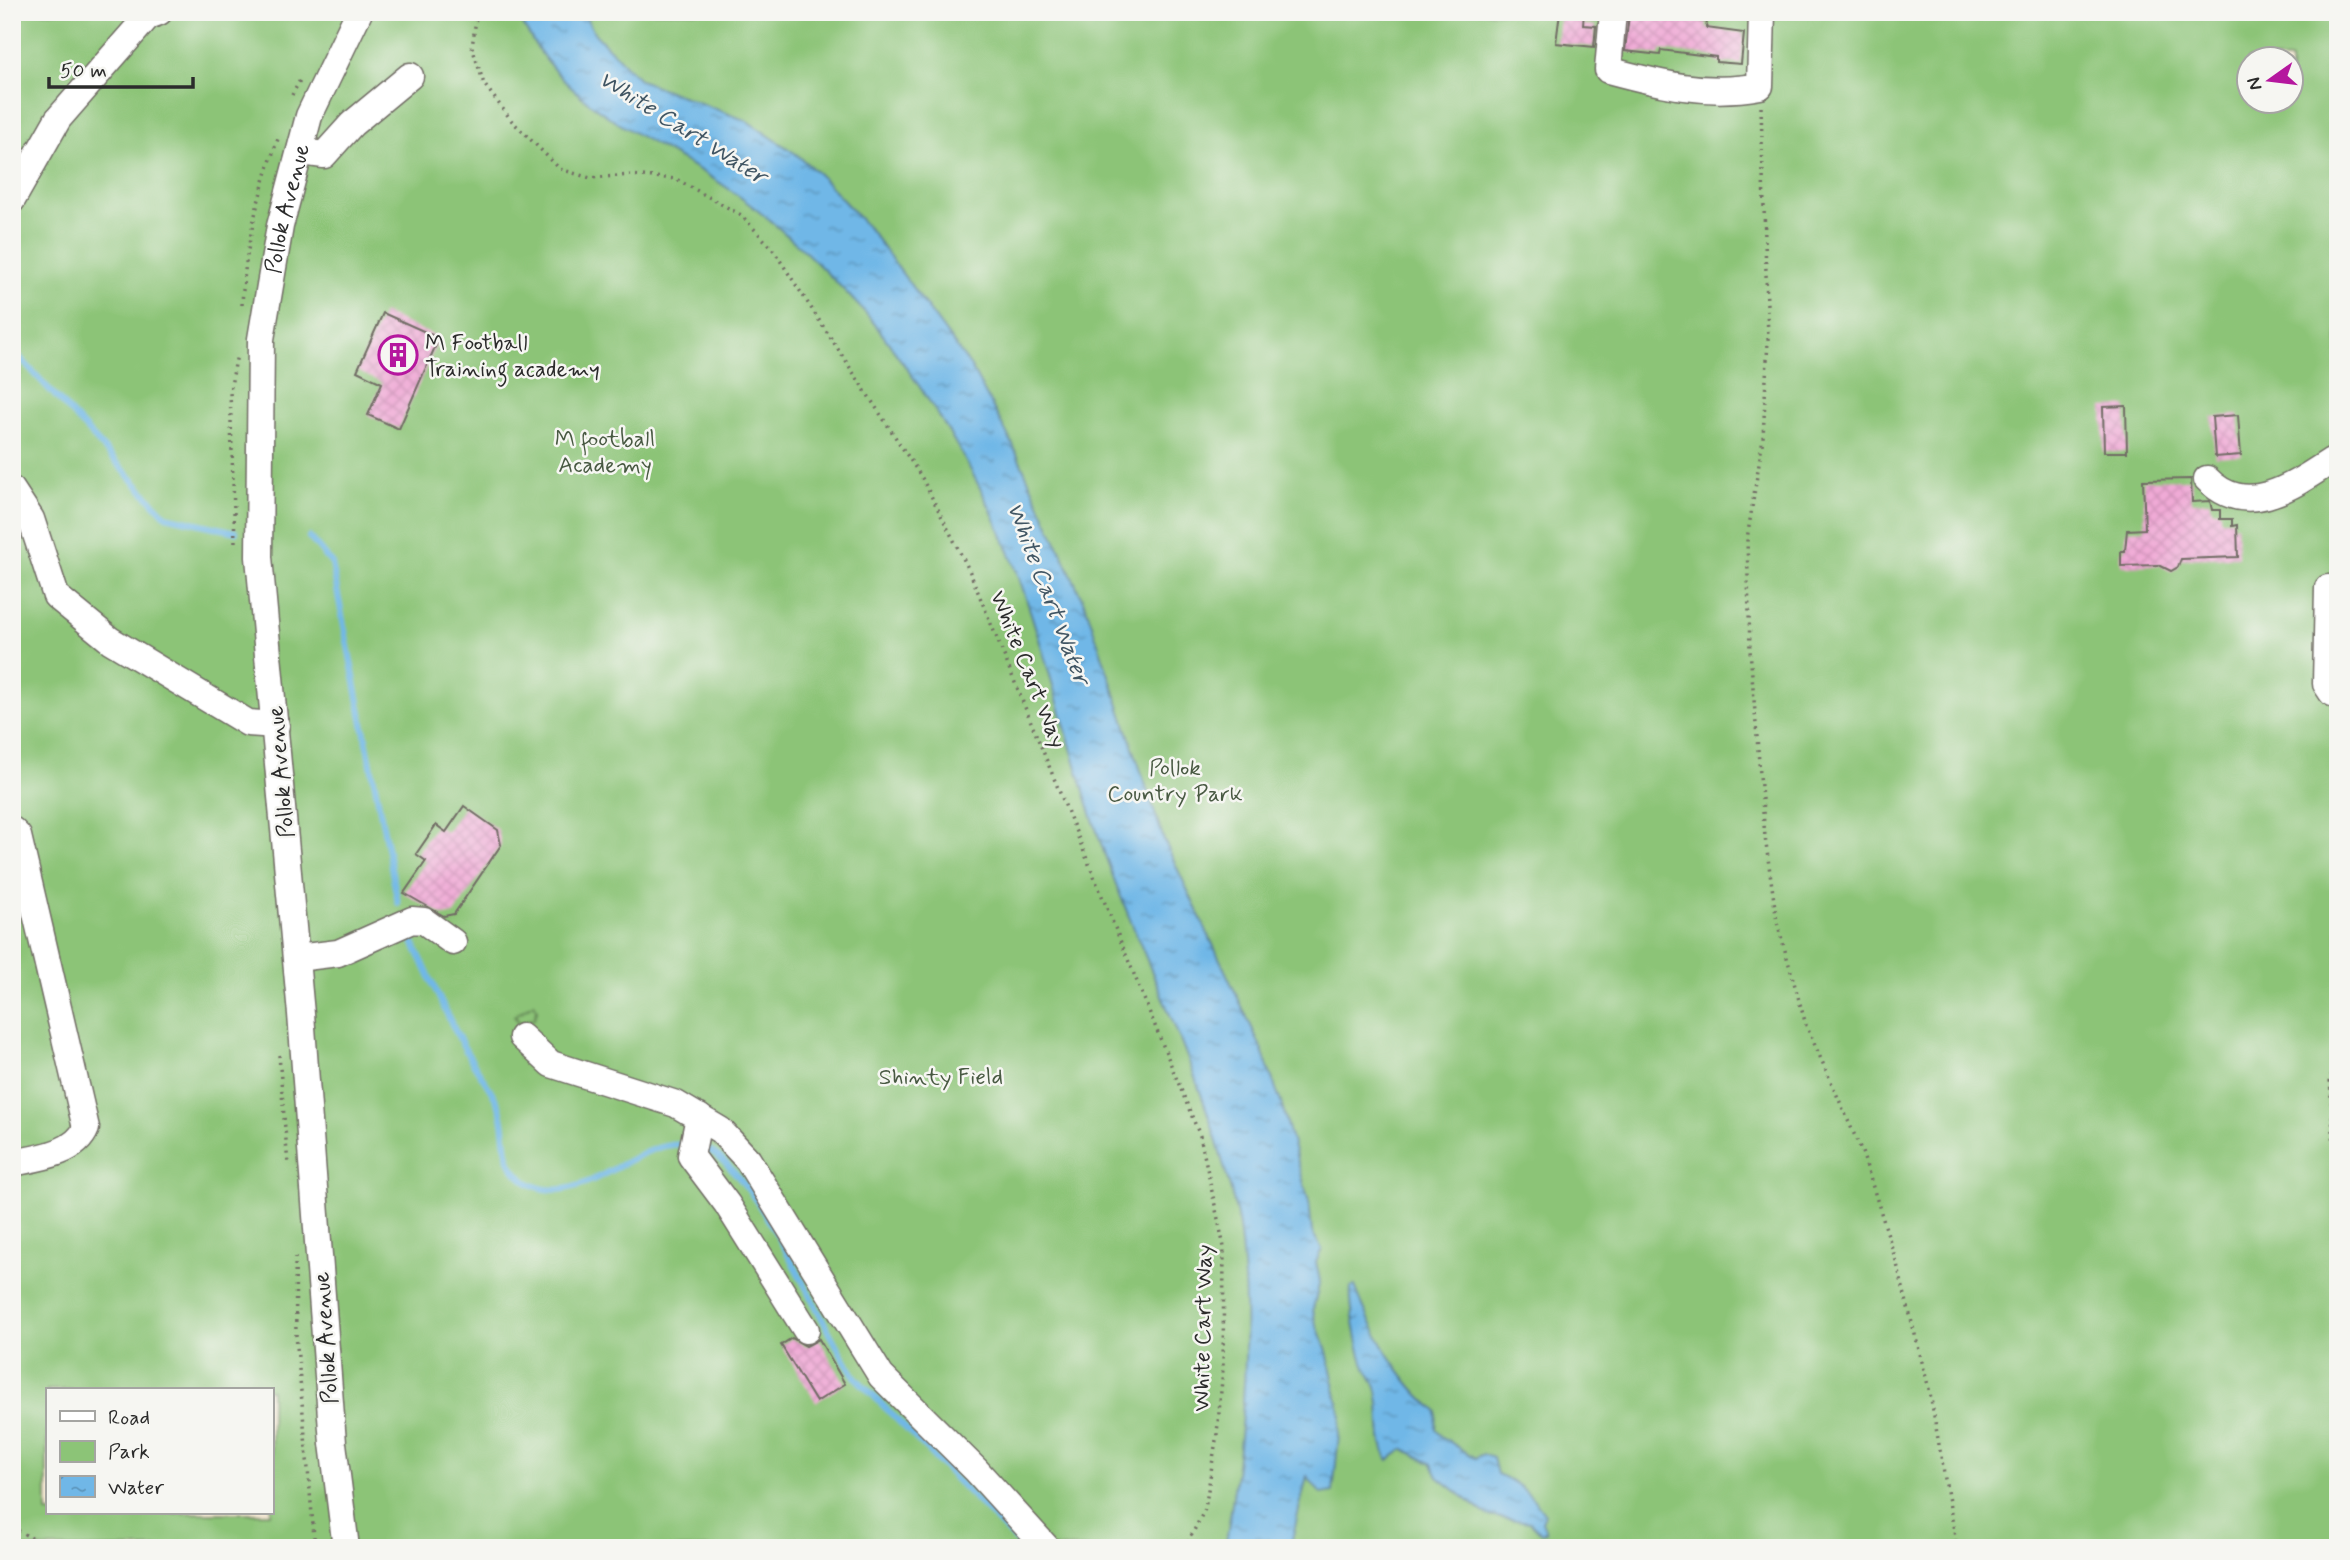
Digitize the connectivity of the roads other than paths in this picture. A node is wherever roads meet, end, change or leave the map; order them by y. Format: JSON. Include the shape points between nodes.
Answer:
{"nodes":[{"id":1,"x":159,"y":12,"type":"edge"},
{"id":2,"x":359,"y":12,"type":"edge"},
{"id":3,"x":1614,"y":12,"type":"edge"},
{"id":4,"x":1762,"y":12,"type":"edge"},
{"id":5,"x":410,"y":76,"type":"dead end"},
{"id":6,"x":301,"y":152,"type":"junction"},
{"id":7,"x":12,"y":200,"type":"edge"},
{"id":8,"x":2338,"y":460,"type":"edge"},
{"id":9,"x":2207,"y":479,"type":"dead end"},
{"id":10,"x":12,"y":490,"type":"edge"},
{"id":11,"x":2328,"y":587,"type":"dead end"},
{"id":12,"x":2338,"y":695,"type":"edge"},
{"id":13,"x":276,"y":725,"type":"junction"},
{"id":14,"x":12,"y":830,"type":"edge"},
{"id":15,"x":453,"y":942,"type":"dead end"},
{"id":16,"x":297,"y":958,"type":"junction"},
{"id":17,"x":522,"y":1037,"type":"dead end"},
{"id":18,"x":699,"y":1117,"type":"junction"},
{"id":19,"x":12,"y":1163,"type":"edge"},
{"id":20,"x":806,"y":1330,"type":"dead end"},
{"id":21,"x":346,"y":1548,"type":"edge"},
{"id":22,"x":1047,"y":1548,"type":"edge"}],
"edges":[{"from":1,"to":7,"type":"street","via":[[148,16],[58,119]]},
{"from":2,"to":6,"type":"street","name":"Pollok Avenue","via":[[314,105]]},
{"from":3,"to":4,"type":"street","via":[[1608,70],[1724,92],[1760,86]]},
{"from":5,"to":6,"type":"street","via":[[352,124],[324,155]]},
{"from":6,"to":13,"type":"street","name":"Pollok Avenue","via":[[280,226],[261,339],[259,557]]},
{"from":8,"to":9,"type":"street","via":[[2289,488],[2255,499],[2220,492]]},
{"from":10,"to":13,"type":"street","via":[[31,519],[56,596],[110,640],[248,723]]},
{"from":11,"to":12,"type":"street","via":[[2326,684]]},
{"from":13,"to":16,"type":"street","name":"Pollok Avenue"},
{"from":14,"to":19,"type":"street","via":[[18,836],[86,1128],[82,1139],[53,1154]]},
{"from":15,"to":16,"type":"street","via":[[425,921],[412,920],[338,953]]},
{"from":16,"to":21,"type":"street","name":"Pollok Avenue","via":[[333,1443]]},
{"from":17,"to":18,"type":"street","via":[[551,1064],[661,1098]]},
{"from":18,"to":20,"type":"street","via":[[691,1156],[727,1204]]},
{"from":18,"to":22,"type":"street","via":[[720,1129],[748,1160],[881,1377]]}]}
